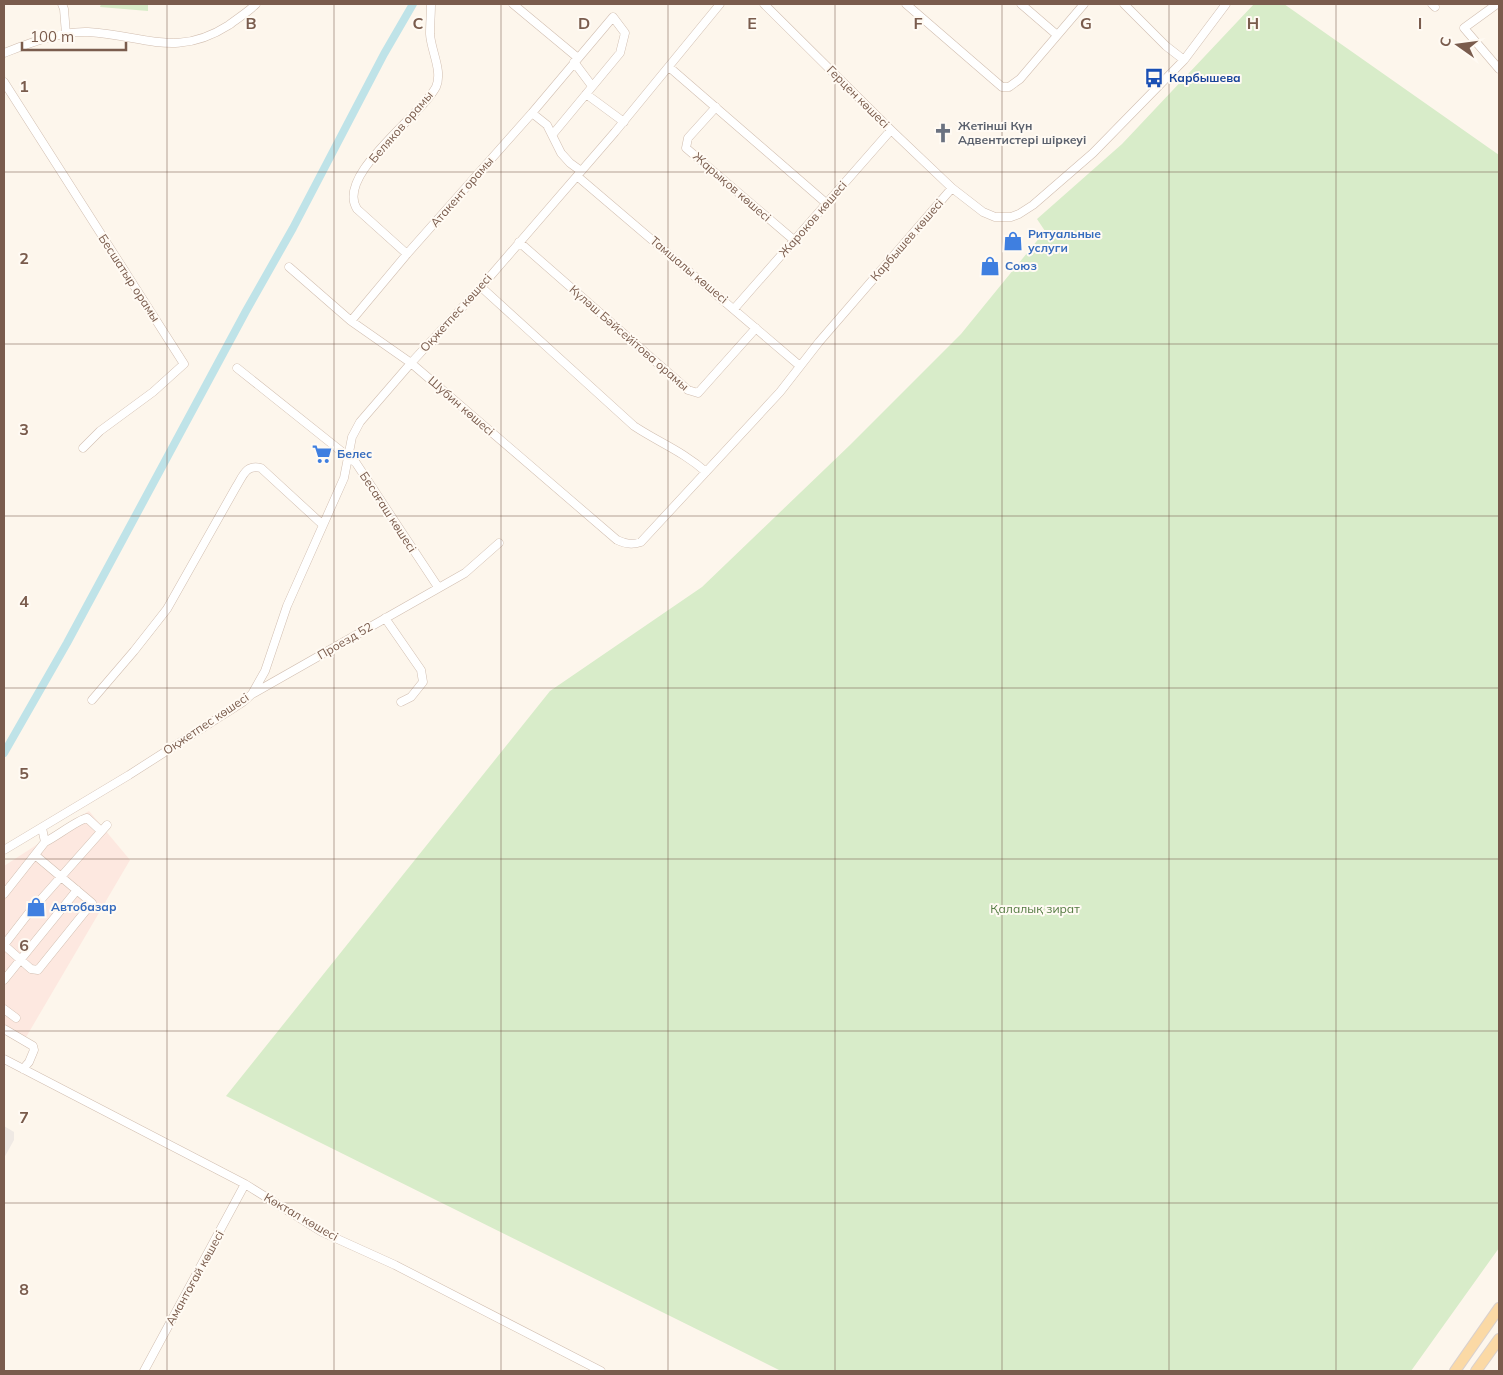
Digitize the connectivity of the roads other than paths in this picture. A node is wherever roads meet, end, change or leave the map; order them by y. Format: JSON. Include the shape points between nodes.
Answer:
{"nodes":[{"id":1,"x":62,"y":4,"type":"edge"},
{"id":2,"x":256,"y":4,"type":"edge"},
{"id":3,"x":431,"y":4,"type":"edge"},
{"id":4,"x":513,"y":4,"type":"edge"},
{"id":5,"x":720,"y":4,"type":"edge"},
{"id":6,"x":764,"y":4,"type":"edge"},
{"id":7,"x":906,"y":4,"type":"edge"},
{"id":8,"x":1021,"y":4,"type":"edge"},
{"id":9,"x":1084,"y":4,"type":"edge"},
{"id":10,"x":1124,"y":4,"type":"edge"},
{"id":11,"x":1226,"y":4,"type":"edge"},
{"id":12,"x":1497,"y":4,"type":"edge"},
{"id":13,"x":66,"y":34,"type":"junction"},
{"id":14,"x":1057,"y":35,"type":"junction"},
{"id":15,"x":4,"y":53,"type":"edge"},
{"id":16,"x":576,"y":60,"type":"junction"},
{"id":17,"x":1184,"y":60,"type":"junction"},
{"id":18,"x":669,"y":67,"type":"junction"},
{"id":19,"x":1499,"y":69,"type":"edge"},
{"id":20,"x":4,"y":82,"type":"edge"},
{"id":21,"x":592,"y":86,"type":"junction"},
{"id":22,"x":586,"y":94,"type":"junction"},
{"id":23,"x":716,"y":107,"type":"junction"},
{"id":24,"x":532,"y":113,"type":"junction"},
{"id":25,"x":624,"y":122,"type":"junction"},
{"id":26,"x":891,"y":130,"type":"junction"},
{"id":27,"x":553,"y":134,"type":"junction"},
{"id":28,"x":579,"y":174,"type":"junction"},
{"id":29,"x":952,"y":188,"type":"junction"},
{"id":30,"x":826,"y":203,"type":"junction"},
{"id":31,"x":795,"y":241,"type":"junction"},
{"id":32,"x":519,"y":242,"type":"junction"},
{"id":33,"x":408,"y":254,"type":"junction"},
{"id":34,"x":289,"y":267,"type":"dead end"},
{"id":35,"x":481,"y":287,"type":"junction"},
{"id":36,"x":734,"y":309,"type":"junction"},
{"id":37,"x":351,"y":321,"type":"junction"},
{"id":38,"x":756,"y":328,"type":"junction"},
{"id":39,"x":411,"y":363,"type":"junction"},
{"id":40,"x":800,"y":366,"type":"junction"},
{"id":41,"x":237,"y":368,"type":"dead end"},
{"id":42,"x":83,"y":448,"type":"dead end"},
{"id":43,"x":349,"y":456,"type":"junction"},
{"id":44,"x":706,"y":472,"type":"junction"},
{"id":45,"x":323,"y":525,"type":"junction"},
{"id":46,"x":499,"y":543,"type":"dead end"},
{"id":47,"x":632,"y":545,"type":"joint"},
{"id":48,"x":438,"y":587,"type":"junction"},
{"id":49,"x":385,"y":618,"type":"junction"},
{"id":50,"x":252,"y":694,"type":"junction"},
{"id":51,"x":92,"y":700,"type":"dead end"},
{"id":52,"x":401,"y":702,"type":"dead end"},
{"id":53,"x":107,"y":825,"type":"dead end"},
{"id":54,"x":42,"y":828,"type":"junction"},
{"id":55,"x":101,"y":831,"type":"junction"},
{"id":56,"x":45,"y":842,"type":"junction"},
{"id":57,"x":4,"y":850,"type":"edge"},
{"id":58,"x":35,"y":855,"type":"junction"},
{"id":59,"x":62,"y":876,"type":"junction"},
{"id":60,"x":78,"y":890,"type":"junction"},
{"id":61,"x":4,"y":894,"type":"edge"},
{"id":62,"x":4,"y":945,"type":"edge"},
{"id":63,"x":21,"y":960,"type":"junction"},
{"id":64,"x":4,"y":980,"type":"edge"},
{"id":65,"x":4,"y":1009,"type":"edge"},
{"id":66,"x":16,"y":1018,"type":"dead end"},
{"id":67,"x":4,"y":1029,"type":"edge"},
{"id":68,"x":4,"y":1059,"type":"edge"},
{"id":69,"x":22,"y":1069,"type":"junction"},
{"id":70,"x":245,"y":1184,"type":"junction"},
{"id":71,"x":1499,"y":1308,"type":"edge"},
{"id":72,"x":1499,"y":1339,"type":"edge"},
{"id":73,"x":144,"y":1371,"type":"edge"},
{"id":74,"x":601,"y":1371,"type":"edge"},
{"id":75,"x":1455,"y":1371,"type":"edge"},
{"id":76,"x":1476,"y":1371,"type":"edge"}],
"edges":[{"from":1,"to":13,"type":"street"},
{"from":2,"to":13,"type":"street","via":[[217,32],[179,44],[87,32]]},
{"from":3,"to":33,"type":"street","name":"Беляков орамы","via":[[430,36],[438,79],[435,87],[415,114],[368,163],[354,189],[353,199],[357,209]]},
{"from":4,"to":16,"type":"street"},
{"from":5,"to":18,"type":"street","name":"Оқжетпес көшесі"},
{"from":6,"to":26,"type":"street","name":"Герцен көшесі"},
{"from":7,"to":14,"type":"street","via":[[1002,87],[1009,87],[1020,79]]},
{"from":8,"to":14,"type":"street"},
{"from":9,"to":14,"type":"street"},
{"from":10,"to":17,"type":"street"},
{"from":11,"to":17,"type":"street","name":"Карбышев көшесі"},
{"from":12,"to":19,"type":"street","via":[[1464,28]]},
{"from":13,"to":15,"type":"street"},
{"from":16,"to":21,"type":"street"},
{"from":16,"to":21,"type":"street","name":"Атакент орамы","via":[[613,17],[624,33],[624,41],[620,54]]},
{"from":16,"to":24,"type":"street","name":"Атакент орамы"},
{"from":17,"to":29,"type":"street","name":"Карбышев көшесі","via":[[1093,153],[1019,214],[995,217],[983,212]]},
{"from":18,"to":23,"type":"street"},
{"from":18,"to":25,"type":"street","name":"Оқжетпес көшесі"},
{"from":20,"to":42,"type":"street","name":"Бесшатыр орамы","via":[[184,364]]},
{"from":21,"to":22,"type":"street"},
{"from":22,"to":25,"type":"street"},
{"from":22,"to":27,"type":"street"},
{"from":23,"to":30,"type":"street"},
{"from":23,"to":31,"type":"street","name":"Жарықов көшесі","via":[[688,138],[686,148]]},
{"from":24,"to":27,"type":"street","name":"Тамшалы көшесі"},
{"from":24,"to":33,"type":"street","name":"Атакент орамы"},
{"from":25,"to":28,"type":"street","name":"Оқжетпес көшесі"},
{"from":26,"to":29,"type":"street","name":"Герцен көшесі"},
{"from":26,"to":30,"type":"street","name":"Жароков көшесі"},
{"from":27,"to":28,"type":"street","name":"Тамшалы көшесі","via":[[561,153]]},
{"from":28,"to":32,"type":"street","name":"Оқжетпес көшесі"},
{"from":28,"to":36,"type":"street","name":"Тамшалы көшесі"},
{"from":29,"to":40,"type":"street","name":"Карбышев көшесі"},
{"from":30,"to":31,"type":"street","name":"Жароков көшесі"},
{"from":31,"to":36,"type":"street","name":"Жароков көшесі"},
{"from":32,"to":35,"type":"street","name":"Оқжетпес көшесі"},
{"from":32,"to":38,"type":"street","name":"Күләш Бәйсейітова орамы","via":[[693,392],[698,393]]},
{"from":33,"to":37,"type":"street","name":"Атакент орамы"},
{"from":34,"to":37,"type":"street","name":"Шубин көшесі"},
{"from":35,"to":39,"type":"street","name":"Оқжетпес көшесі"},
{"from":35,"to":44,"type":"street","via":[[634,426],[694,461]]},
{"from":36,"to":38,"type":"street","name":"Тамшалы көшесі"},
{"from":37,"to":39,"type":"street","name":"Шубин көшесі"},
{"from":38,"to":40,"type":"street","name":"Тамшалы көшесі"},
{"from":39,"to":43,"type":"street","name":"Оқжетпес көшесі","via":[[360,422],[352,437]]},
{"from":39,"to":47,"type":"street","name":"Шубин көшесі","via":[[618,540]]},
{"from":40,"to":44,"type":"street","name":"Карбышев көшесі"},
{"from":41,"to":43,"type":"street","name":"Бесағаш көшесі"},
{"from":43,"to":45,"type":"street","name":"Оқжетпес көшесі","via":[[344,478]]},
{"from":43,"to":48,"type":"street","name":"Бесағаш көшесі"},
{"from":44,"to":47,"type":"street","name":"Карбышев көшесі","via":[[641,542]]},
{"from":45,"to":50,"type":"street","name":"Оқжетпес көшесі","via":[[287,606],[266,672]]},
{"from":45,"to":51,"type":"street","via":[[261,468],[248,468],[167,610]]},
{"from":46,"to":48,"type":"street","name":"Проезд 52","via":[[465,573]]},
{"from":48,"to":49,"type":"street","name":"Проезд 52"},
{"from":49,"to":50,"type":"street","name":"Проезд 52"},
{"from":49,"to":52,"type":"street","via":[[421,670],[422,682],[411,697]]},
{"from":50,"to":54,"type":"street","name":"Оқжетпес көшесі","via":[[130,775]]},
{"from":53,"to":55,"type":"street"},
{"from":54,"to":56,"type":"street"},
{"from":54,"to":57,"type":"street","name":"Оқжетпес көшесі"},
{"from":55,"to":56,"type":"street","via":[[87,818]]},
{"from":55,"to":59,"type":"street"},
{"from":56,"to":58,"type":"street"},
{"from":58,"to":59,"type":"street"},
{"from":58,"to":61,"type":"street"},
{"from":59,"to":60,"type":"street"},
{"from":59,"to":62,"type":"street"},
{"from":60,"to":63,"type":"street"},
{"from":60,"to":63,"type":"street","via":[[92,903],[38,970]]},
{"from":62,"to":63,"type":"street"},
{"from":63,"to":64,"type":"street"},
{"from":65,"to":66,"type":"street"},
{"from":67,"to":69,"type":"street","via":[[33,1046],[29,1062]]},
{"from":68,"to":69,"type":"street","name":"Көктал көшесі"},
{"from":69,"to":70,"type":"street","name":"Көктал көшесі"},
{"from":70,"to":73,"type":"street","name":"Амантоғай көшесі"},
{"from":70,"to":74,"type":"street","name":"Көктал көшесі","via":[[322,1232],[394,1265]]},
{"from":71,"to":75,"type":"main road"},
{"from":72,"to":76,"type":"main road"}]}
